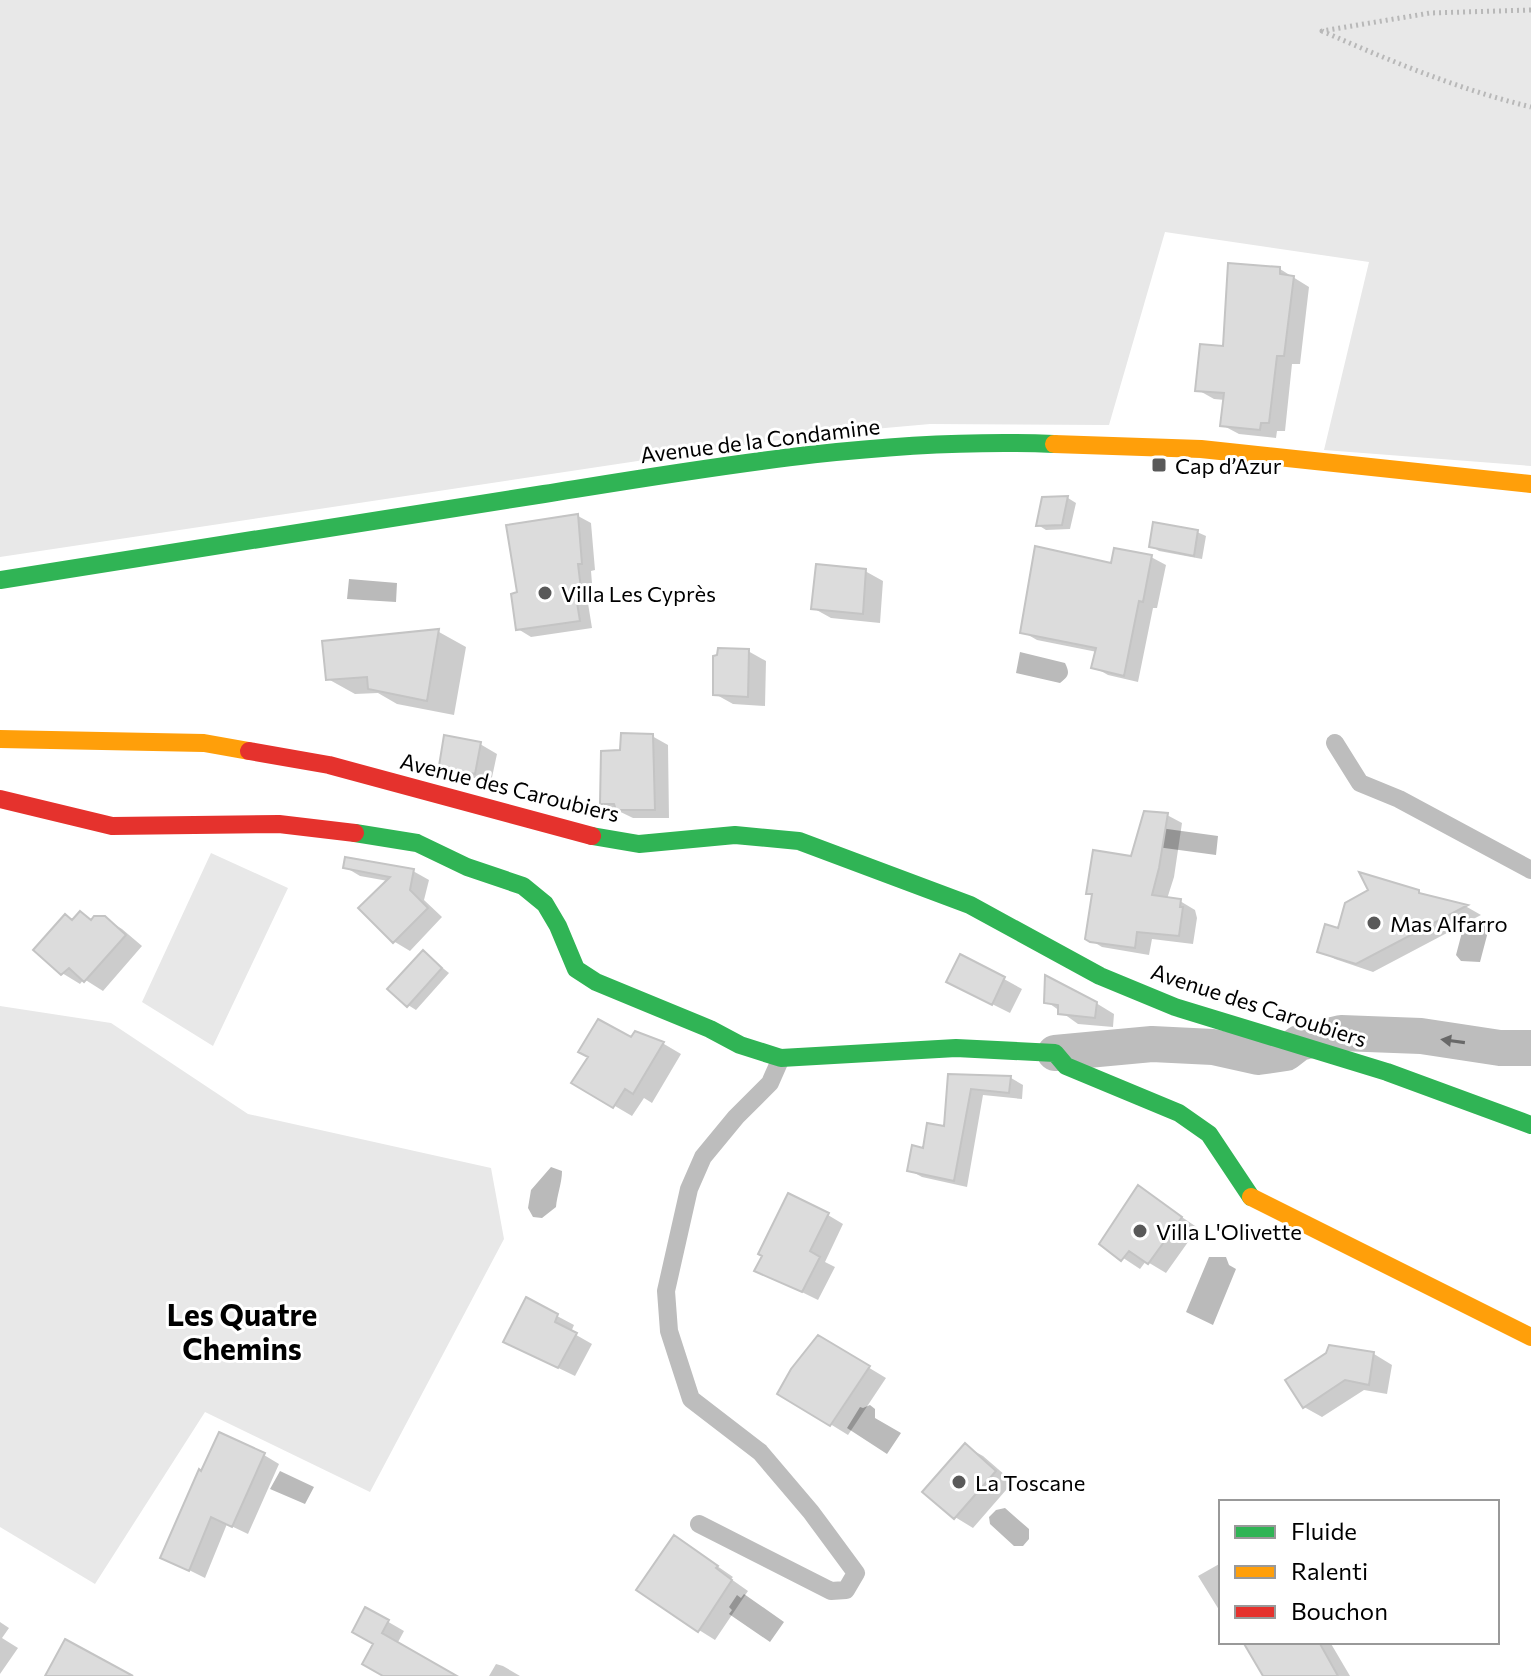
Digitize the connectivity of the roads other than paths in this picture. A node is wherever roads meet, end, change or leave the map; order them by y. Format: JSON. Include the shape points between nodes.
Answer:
{"nodes":[{"id":1,"x":1531,"y":484,"type":"edge"},
{"id":2,"x":0,"y":580,"type":"edge"},
{"id":3,"x":0,"y":739,"type":"edge"},
{"id":4,"x":1335,"y":743,"type":"dead end"},
{"id":5,"x":0,"y":799,"type":"edge"},
{"id":6,"x":1531,"y":870,"type":"edge"},
{"id":7,"x":1299,"y":1043,"type":"junction"},
{"id":8,"x":1531,"y":1048,"type":"edge"},
{"id":9,"x":1055,"y":1053,"type":"junction"},
{"id":10,"x":781,"y":1058,"type":"junction"},
{"id":11,"x":1531,"y":1125,"type":"edge"},
{"id":12,"x":1531,"y":1337,"type":"edge"},
{"id":13,"x":699,"y":1524,"type":"dead end"}],
"edges":[{"from":1,"to":2,"type":"street","name":"Avenue de la Condamine","via":[[1187,448],[1014,442],[892,448],[751,461]]},
{"from":3,"to":7,"type":"street","name":"Avenue des Caroubiers","via":[[204,743],[329,765],[586,835],[639,844],[735,835],[799,841],[970,905],[1100,976],[1175,1007]]},
{"from":4,"to":6,"type":"lane","via":[[1360,783]]},
{"from":5,"to":10,"type":"street","via":[[112,826],[279,824],[417,843],[523,886],[545,904],[576,969],[596,982]]},
{"from":8,"to":7,"type":"street","one_way":true,"via":[[1341,1033]]},
{"from":7,"to":9,"type":"street","via":[[1286,1053],[1258,1057],[1213,1047],[1152,1044]]},
{"from":7,"to":11,"type":"street","name":"Avenue des Caroubiers"},
{"from":9,"to":10,"type":"street","via":[[956,1048]]},
{"from":9,"to":12,"type":"street","via":[[1066,1066],[1179,1113],[1209,1134],[1253,1200]]},
{"from":10,"to":13,"type":"lane","via":[[770,1083],[703,1157],[689,1189],[666,1291],[669,1331],[691,1399],[760,1452],[856,1573],[846,1590],[831,1591]]}]}
